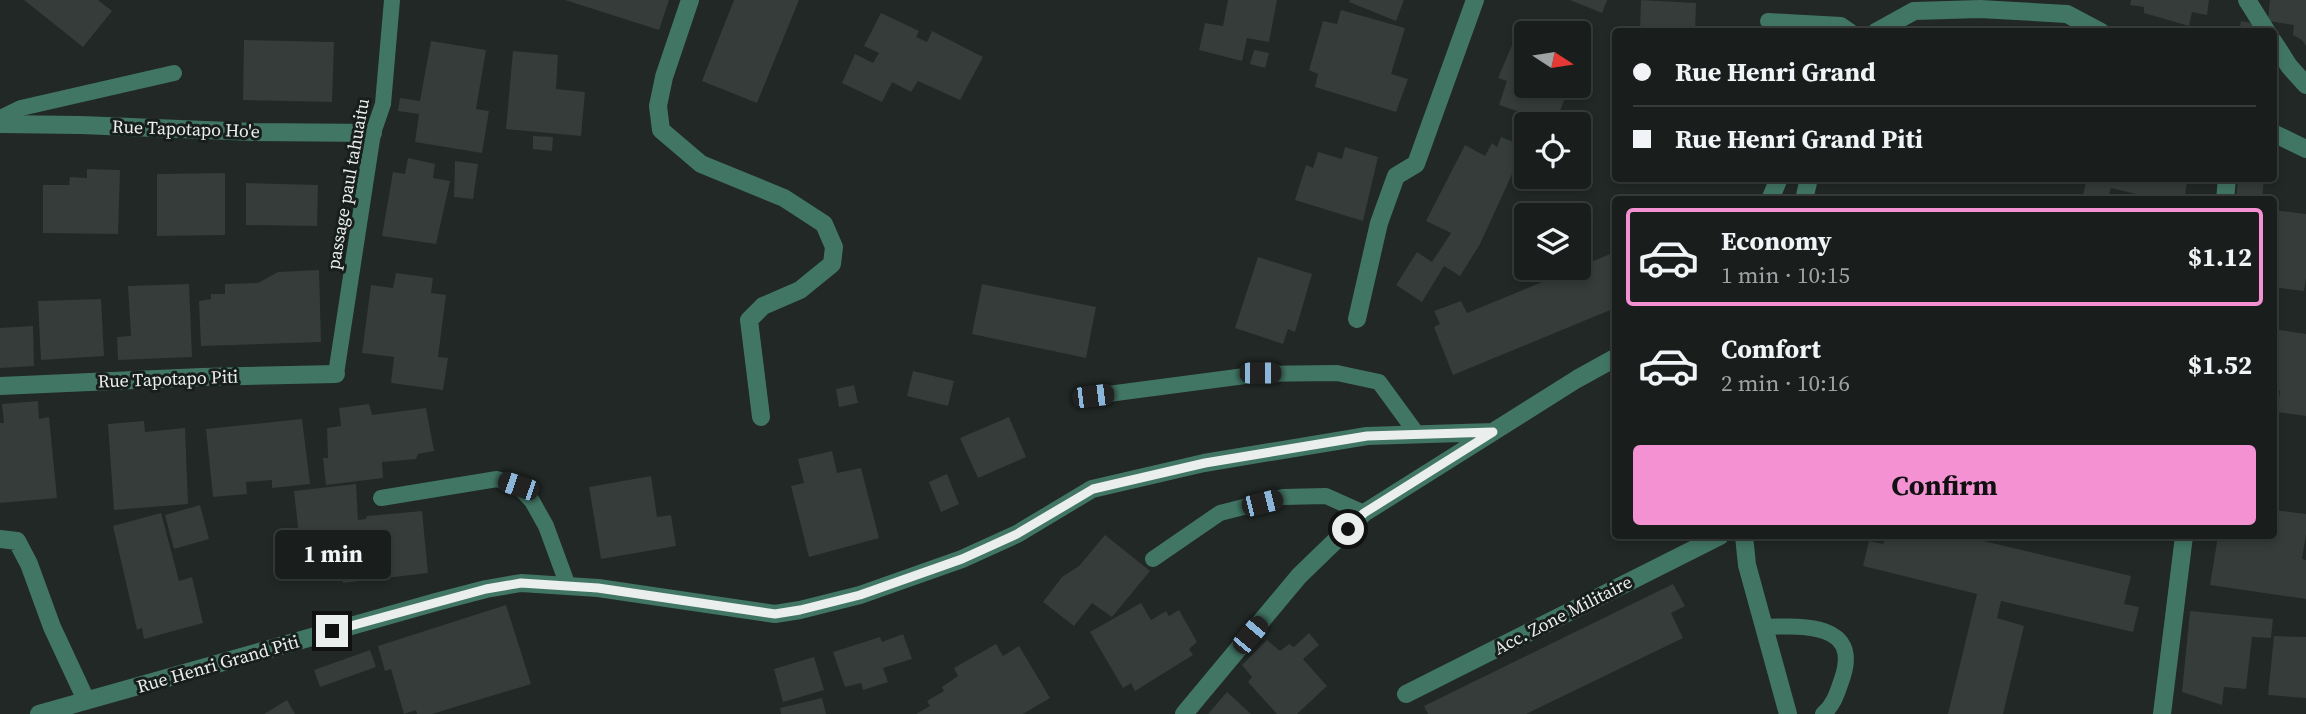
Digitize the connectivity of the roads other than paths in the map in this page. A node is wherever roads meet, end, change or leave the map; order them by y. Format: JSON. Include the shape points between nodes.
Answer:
{"nodes":[{"id":1,"x":392,"y":0,"type":"edge"},
{"id":2,"x":690,"y":0,"type":"edge"},
{"id":3,"x":1475,"y":0,"type":"edge"},
{"id":4,"x":2247,"y":0,"type":"edge"},
{"id":5,"x":1768,"y":21,"type":"dead end"},
{"id":6,"x":1845,"y":28,"type":"edge"},
{"id":7,"x":1883,"y":28,"type":"edge"},
{"id":8,"x":2093,"y":28,"type":"edge"},
{"id":9,"x":2264,"y":28,"type":"edge"},
{"id":10,"x":2277,"y":47,"type":"edge"},
{"id":11,"x":174,"y":73,"type":"dead end"},
{"id":12,"x":2306,"y":85,"type":"edge"},
{"id":13,"x":0,"y":118,"type":"edge"},
{"id":14,"x":0,"y":124,"type":"edge"},
{"id":15,"x":373,"y":133,"type":"junction"},
{"id":16,"x":2277,"y":135,"type":"edge"},
{"id":17,"x":2306,"y":149,"type":"edge"},
{"id":18,"x":1357,"y":319,"type":"dead end"},
{"id":19,"x":1612,"y":360,"type":"edge"},
{"id":20,"x":336,"y":374,"type":"joint"},
{"id":21,"x":0,"y":386,"type":"edge"},
{"id":22,"x":1093,"y":396,"type":"dead end"},
{"id":23,"x":761,"y":417,"type":"dead end"},
{"id":24,"x":1493,"y":432,"type":"junction"},
{"id":25,"x":1417,"y":434,"type":"junction"},
{"id":26,"x":382,"y":498,"type":"dead end"},
{"id":27,"x":1364,"y":513,"type":"junction"},
{"id":28,"x":0,"y":539,"type":"edge"},
{"id":29,"x":1714,"y":539,"type":"edge"},
{"id":30,"x":1744,"y":539,"type":"edge"},
{"id":31,"x":2184,"y":539,"type":"edge"},
{"id":32,"x":1153,"y":559,"type":"dead end"},
{"id":33,"x":568,"y":586,"type":"junction"},
{"id":34,"x":1764,"y":626,"type":"junction"},
{"id":35,"x":1406,"y":694,"type":"dead end"},
{"id":36,"x":86,"y":700,"type":"junction"},
{"id":37,"x":39,"y":714,"type":"edge"},
{"id":38,"x":1184,"y":714,"type":"edge"},
{"id":39,"x":1788,"y":714,"type":"edge"},
{"id":40,"x":1823,"y":714,"type":"edge"},
{"id":41,"x":2162,"y":714,"type":"edge"}],
"edges":[{"from":1,"to":15,"type":"lane","name":"passage paul tahuaitu","via":[[383,104]]},
{"from":2,"to":23,"type":"street","via":[[664,77],[658,106],[662,130],[701,164],[784,198],[824,224],[835,247],[832,264],[800,290],[763,306],[749,320]]},
{"from":3,"to":18,"type":"street","via":[[1416,164],[1396,176],[1379,223]]},
{"from":4,"to":9,"type":"street"},
{"from":5,"to":6,"type":"lane"},
{"from":7,"to":8,"type":"street","via":[[1914,11],[1980,9],[2067,14]]},
{"from":10,"to":12,"type":"street"},
{"from":11,"to":13,"type":"lane","via":[[22,108]]},
{"from":14,"to":15,"type":"street","name":"Rue Tapotapo Ho'e"},
{"from":15,"to":20,"type":"lane","name":"passage paul tahuaitu"},
{"from":16,"to":17,"type":"street"},
{"from":19,"to":24,"type":"street"},
{"from":20,"to":21,"type":"street","name":"Rue Tapotapo Piti"},
{"from":22,"to":25,"type":"lane","via":[[1260,373],[1337,373],[1379,382]]},
{"from":24,"to":25,"type":"street","name":"Rue Henri Grand Piti"},
{"from":24,"to":27,"type":"street"},
{"from":25,"to":33,"type":"street","name":"Rue Henri Grand Piti","via":[[1367,436],[1218,461],[1093,489],[1017,534],[962,559],[860,595],[800,610],[775,614]]},
{"from":26,"to":33,"type":"lane","via":[[497,479],[518,486],[546,526]]},
{"from":27,"to":32,"type":"lane","via":[[1326,496],[1283,497],[1220,513]]},
{"from":27,"to":38,"type":"street","via":[[1299,576]]},
{"from":28,"to":36,"type":"street","via":[[17,541]]},
{"from":29,"to":35,"type":"street","name":"Acc. Zone Militaire"},
{"from":30,"to":34,"type":"street"},
{"from":31,"to":41,"type":"street"},
{"from":33,"to":36,"type":"street","name":"Rue Henri Grand Piti","via":[[521,583],[486,589]]},
{"from":34,"to":39,"type":"street"},
{"from":34,"to":40,"type":"lane","via":[[1822,629],[1840,643],[1844,671],[1833,702]]},
{"from":36,"to":37,"type":"street","name":"Rue Henri Grand Piti"}]}
